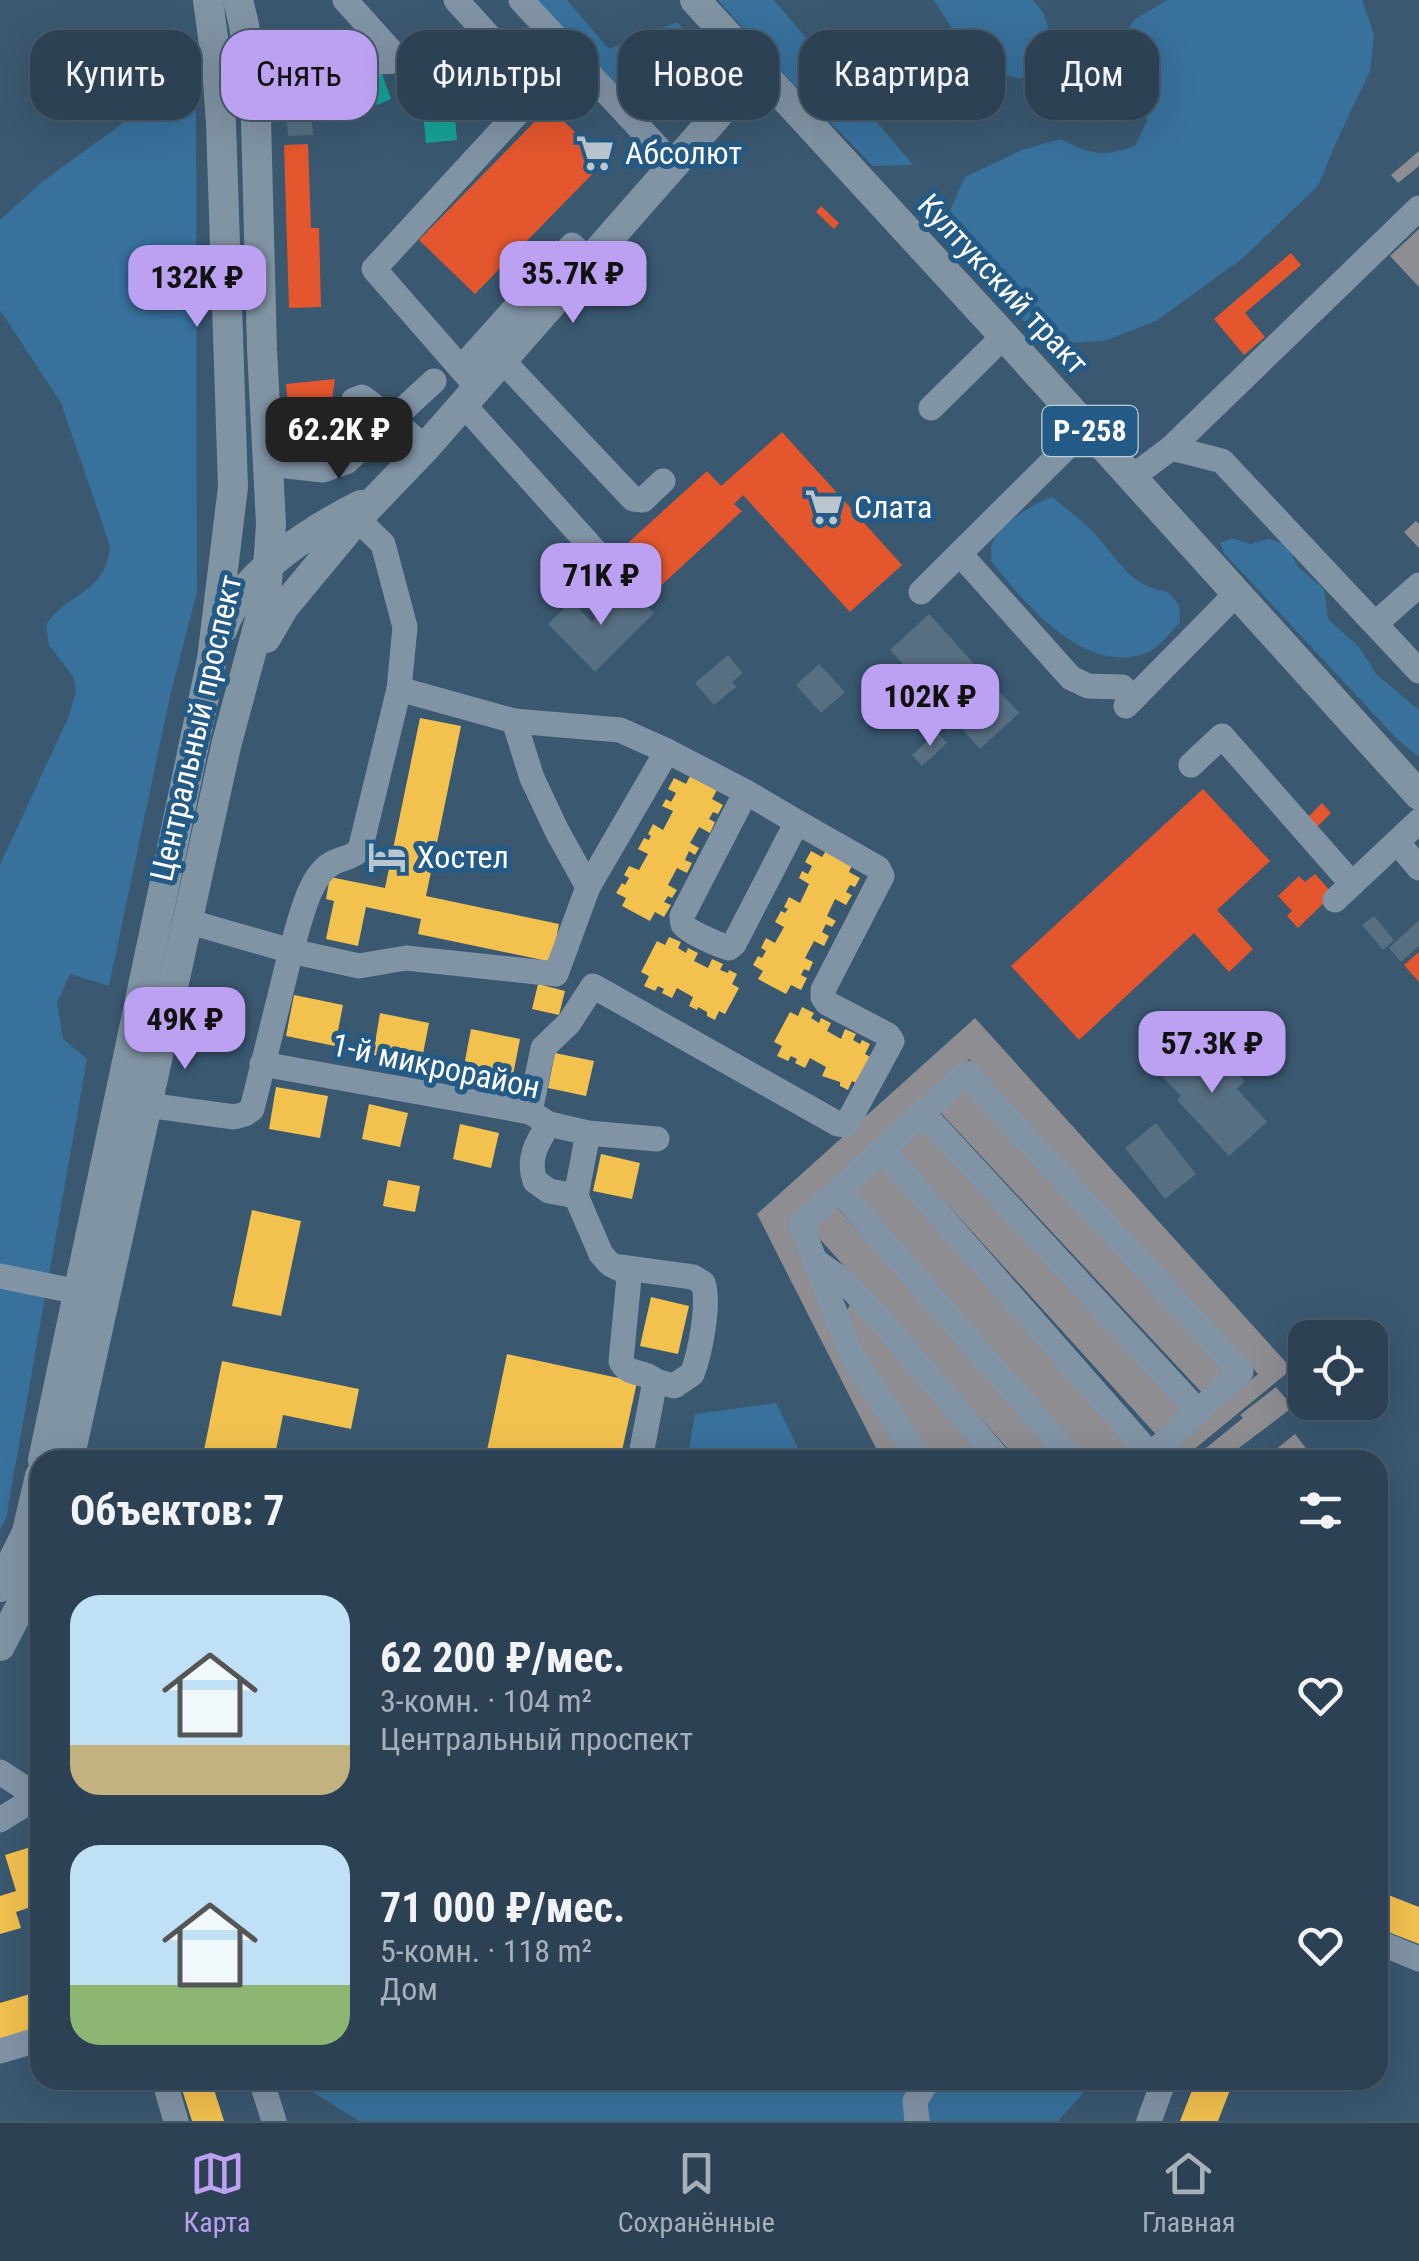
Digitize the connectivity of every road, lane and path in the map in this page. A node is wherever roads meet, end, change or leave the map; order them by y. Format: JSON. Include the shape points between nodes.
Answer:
{"nodes":[{"id":1,"x":208,"y":0,"type":"edge"},
{"id":2,"x":238,"y":0,"type":"edge"},
{"id":3,"x":345,"y":0,"type":"edge"},
{"id":4,"x":456,"y":0,"type":"edge"},
{"id":5,"x":520,"y":0,"type":"edge"},
{"id":6,"x":695,"y":0,"type":"edge"},
{"id":7,"x":245,"y":30,"type":"edge"},
{"id":8,"x":483,"y":30,"type":"edge"},
{"id":9,"x":548,"y":30,"type":"edge"},
{"id":10,"x":722,"y":30,"type":"edge"},
{"id":11,"x":397,"y":58,"type":"edge"},
{"id":12,"x":221,"y":66,"type":"edge"},
{"id":13,"x":217,"y":67,"type":"junction"},
{"id":14,"x":598,"y":83,"type":"edge"},
{"id":15,"x":779,"y":93,"type":"edge"},
{"id":16,"x":256,"y":120,"type":"edge"},
{"id":17,"x":510,"y":120,"type":"edge"},
{"id":18,"x":713,"y":120,"type":"edge"},
{"id":19,"x":674,"y":164,"type":"junction"},
{"id":20,"x":1419,"y":208,"type":"edge"},
{"id":21,"x":590,"y":261,"type":"junction"},
{"id":22,"x":1004,"y":336,"type":"junction"},
{"id":23,"x":228,"y":349,"type":"junction"},
{"id":24,"x":262,"y":349,"type":"junction"},
{"id":25,"x":502,"y":361,"type":"junction"},
{"id":26,"x":434,"y":382,"type":"dead end"},
{"id":27,"x":467,"y":387,"type":"junction"},
{"id":28,"x":930,"y":408,"type":"dead end"},
{"id":29,"x":393,"y":420,"type":"junction"},
{"id":30,"x":348,"y":423,"type":"dead end"},
{"id":31,"x":1087,"y":428,"type":"junction"},
{"id":32,"x":425,"y":448,"type":"junction"},
{"id":33,"x":1171,"y":448,"type":"junction"},
{"id":34,"x":1131,"y":478,"type":"junction"},
{"id":35,"x":269,"y":479,"type":"junction"},
{"id":36,"x":663,"y":481,"type":"dead end"},
{"id":37,"x":354,"y":512,"type":"junction"},
{"id":38,"x":960,"y":554,"type":"junction"},
{"id":39,"x":603,"y":560,"type":"dead end"},
{"id":40,"x":269,"y":566,"type":"junction"},
{"id":41,"x":1419,"y":585,"type":"edge"},
{"id":42,"x":921,"y":592,"type":"dead end"},
{"id":43,"x":1236,"y":594,"type":"junction"},
{"id":44,"x":1375,"y":624,"type":"junction"},
{"id":45,"x":212,"y":659,"type":"junction"},
{"id":46,"x":247,"y":671,"type":"junction"},
{"id":47,"x":1419,"y":671,"type":"edge"},
{"id":48,"x":399,"y":689,"type":"junction"},
{"id":49,"x":514,"y":722,"type":"junction"},
{"id":50,"x":667,"y":751,"type":"junction"},
{"id":51,"x":1191,"y":765,"type":"dead end"},
{"id":52,"x":746,"y":792,"type":"junction"},
{"id":53,"x":1419,"y":796,"type":"edge"},
{"id":54,"x":1419,"y":821,"type":"edge"},
{"id":55,"x":797,"y":822,"type":"junction"},
{"id":56,"x":1396,"y":842,"type":"junction"},
{"id":57,"x":1419,"y":868,"type":"edge"},
{"id":58,"x":588,"y":888,"type":"junction"},
{"id":59,"x":187,"y":921,"type":"junction"},
{"id":60,"x":290,"y":951,"type":"junction"},
{"id":61,"x":556,"y":974,"type":"junction"},
{"id":62,"x":593,"y":986,"type":"junction"},
{"id":63,"x":262,"y":1064,"type":"junction"},
{"id":64,"x":147,"y":1105,"type":"junction"},
{"id":65,"x":923,"y":1113,"type":"junction"},
{"id":66,"x":540,"y":1118,"type":"junction"},
{"id":67,"x":588,"y":1133,"type":"junction"},
{"id":68,"x":657,"y":1139,"type":"dead end"},
{"id":69,"x":883,"y":1150,"type":"junction"},
{"id":70,"x":839,"y":1190,"type":"junction"},
{"id":71,"x":576,"y":1196,"type":"junction"},
{"id":72,"x":814,"y":1260,"type":"junction"},
{"id":73,"x":620,"y":1268,"type":"junction"},
{"id":74,"x":0,"y":1276,"type":"edge"},
{"id":75,"x":79,"y":1292,"type":"junction"},
{"id":76,"x":654,"y":1381,"type":"junction"},
{"id":77,"x":1198,"y":1412,"type":"junction"},
{"id":78,"x":46,"y":1450,"type":"edge"},
{"id":79,"x":71,"y":1450,"type":"edge"},
{"id":80,"x":642,"y":1450,"type":"edge"},
{"id":81,"x":915,"y":1450,"type":"edge"},
{"id":82,"x":991,"y":1450,"type":"edge"},
{"id":83,"x":1064,"y":1450,"type":"edge"},
{"id":84,"x":1142,"y":1450,"type":"edge"},
{"id":85,"x":1156,"y":1450,"type":"edge"},
{"id":86,"x":30,"y":1519,"type":"edge"},
{"id":87,"x":0,"y":1587,"type":"edge"},
{"id":88,"x":30,"y":1588,"type":"edge"},
{"id":89,"x":0,"y":1646,"type":"edge"},
{"id":90,"x":0,"y":1772,"type":"edge"},
{"id":91,"x":30,"y":1790,"type":"edge"},
{"id":92,"x":30,"y":1802,"type":"edge"},
{"id":93,"x":0,"y":1820,"type":"edge"},
{"id":94,"x":1388,"y":1946,"type":"edge"},
{"id":95,"x":1419,"y":1960,"type":"edge"},
{"id":96,"x":30,"y":2042,"type":"edge"},
{"id":97,"x":0,"y":2052,"type":"edge"},
{"id":98,"x":167,"y":2090,"type":"edge"},
{"id":99,"x":264,"y":2090,"type":"edge"},
{"id":100,"x":922,"y":2090,"type":"edge"},
{"id":101,"x":1160,"y":2090,"type":"edge"},
{"id":102,"x":176,"y":2121,"type":"edge"},
{"id":103,"x":274,"y":2121,"type":"edge"},
{"id":104,"x":917,"y":2121,"type":"edge"},
{"id":105,"x":1149,"y":2121,"type":"edge"}],
"edges":[{"from":1,"to":13,"type":"main road","name":"Центральный проспект"},
{"from":2,"to":7,"type":"main road","name":"Центральный проспект"},
{"from":3,"to":11,"type":"street"},
{"from":4,"to":8,"type":"street"},
{"from":5,"to":9,"type":"street"},
{"from":6,"to":10,"type":"main road","name":"Култукский тракт","number":"Р-258"},
{"from":12,"to":13,"type":"main road"},
{"from":13,"to":23,"type":"main road","name":"Центральный проспект"},
{"from":14,"to":19,"type":"street"},
{"from":15,"to":22,"type":"main road","name":"Култукский тракт","number":"Р-258"},
{"from":16,"to":24,"type":"main road","name":"Центральный проспект"},
{"from":17,"to":27,"type":"street","via":[[374,269]]},
{"from":18,"to":19,"type":"main road"},
{"from":19,"to":21,"type":"main road"},
{"from":20,"to":33,"type":"street"},
{"from":21,"to":25,"type":"main road"},
{"from":21,"to":27,"type":"street","via":[[572,245]]},
{"from":22,"to":28,"type":"street"},
{"from":22,"to":31,"type":"main road","name":"Култукский тракт","number":"Р-258"},
{"from":23,"to":24,"type":"main road"},
{"from":23,"to":45,"type":"main road","name":"Центральный проспект","via":[[233,487]]},
{"from":24,"to":35,"type":"main road","name":"Центральный проспект"},
{"from":25,"to":27,"type":"main road"},
{"from":25,"to":36,"type":"street","via":[[633,499],[644,500]]},
{"from":26,"to":29,"type":"street"},
{"from":27,"to":32,"type":"main road"},
{"from":27,"to":39,"type":"street"},
{"from":29,"to":30,"type":"street","via":[[357,397]]},
{"from":29,"to":32,"type":"street"},
{"from":29,"to":35,"type":"street","via":[[334,468]]},
{"from":31,"to":34,"type":"main road","name":"Култукский тракт","number":"Р-258"},
{"from":31,"to":38,"type":"street"},
{"from":32,"to":37,"type":"main road"},
{"from":33,"to":34,"type":"street"},
{"from":33,"to":44,"type":"street","via":[[1222,461]]},
{"from":34,"to":43,"type":"main road","name":"Култукский тракт","number":"Р-258"},
{"from":35,"to":37,"type":"main road","via":[[280,509],[298,519]]},
{"from":35,"to":40,"type":"main road","name":"Центральный проспект"},
{"from":37,"to":40,"type":"main road"},
{"from":37,"to":46,"type":"main road","via":[[284,606]]},
{"from":37,"to":48,"type":"street","via":[[383,544],[405,628]]},
{"from":38,"to":42,"type":"street"},
{"from":38,"to":43,"type":"street","via":[[1071,678],[1122,687],[1130,702]]},
{"from":40,"to":45,"type":"main road","via":[[226,617]]},
{"from":40,"to":46,"type":"main road","name":"Центральный проспект"},
{"from":41,"to":44,"type":"street"},
{"from":43,"to":53,"type":"main road","name":"Култукский тракт","number":"Р-258"},
{"from":44,"to":47,"type":"street"},
{"from":45,"to":75,"type":"main road","name":"Центральный проспект"},
{"from":46,"to":59,"type":"main road","name":"Центральный проспект"},
{"from":48,"to":49,"type":"street"},
{"from":48,"to":60,"type":"street","via":[[360,850],[314,880]]},
{"from":49,"to":50,"type":"street","via":[[620,730]]},
{"from":49,"to":58,"type":"street","via":[[556,832]]},
{"from":50,"to":52,"type":"street"},
{"from":50,"to":58,"type":"street"},
{"from":51,"to":56,"type":"street","via":[[1222,736],[1343,892]]},
{"from":52,"to":55,"type":"street"},
{"from":52,"to":55,"type":"street","via":[[682,916],[686,927],[722,946],[734,944]]},
{"from":54,"to":56,"type":"street"},
{"from":55,"to":62,"type":"street","via":[[882,876],[822,990],[828,1003],[892,1041],[844,1126]]},
{"from":56,"to":57,"type":"street"},
{"from":58,"to":61,"type":"street"},
{"from":59,"to":60,"type":"street"},
{"from":59,"to":64,"type":"main road","name":"Центральный проспект"},
{"from":60,"to":61,"type":"street","via":[[359,966],[406,958]]},
{"from":60,"to":63,"type":"street"},
{"from":61,"to":62,"type":"street"},
{"from":62,"to":66,"type":"street","via":[[542,1048]]},
{"from":63,"to":64,"type":"street","via":[[252,1109],[245,1114]]},
{"from":63,"to":66,"type":"street","name":"1-й микрорайон"},
{"from":64,"to":79,"type":"main road","name":"Центральный проспект"},
{"from":65,"to":69,"type":"street"},
{"from":65,"to":77,"type":"street"},
{"from":65,"to":77,"type":"street","via":[[966,1073],[1098,1215],[1242,1372]]},
{"from":66,"to":67,"type":"street"},
{"from":66,"to":71,"type":"street","name":"1-й микрорайон","via":[[531,1162],[535,1181],[549,1192]]},
{"from":67,"to":68,"type":"street"},
{"from":67,"to":71,"type":"street"},
{"from":69,"to":70,"type":"street"},
{"from":69,"to":84,"type":"street"},
{"from":70,"to":72,"type":"street","via":[[801,1225]]},
{"from":70,"to":83,"type":"street"},
{"from":71,"to":73,"type":"street","via":[[601,1254]]},
{"from":72,"to":81,"type":"street","via":[[852,1356]]},
{"from":72,"to":82,"type":"street","via":[[876,1315]]},
{"from":73,"to":76,"type":"street","via":[[629,1278],[620,1361]]},
{"from":73,"to":76,"type":"street","via":[[704,1283],[692,1374],[674,1386]]},
{"from":74,"to":75,"type":"street"},
{"from":75,"to":78,"type":"main road","name":"Центральный проспект"},
{"from":76,"to":80,"type":"street"},
{"from":77,"to":85,"type":"street"},
{"from":86,"to":87,"type":"main road"},
{"from":88,"to":89,"type":"main road"},
{"from":90,"to":91,"type":"street"},
{"from":92,"to":93,"type":"street"},
{"from":94,"to":95,"type":"street"},
{"from":96,"to":97,"type":"street"},
{"from":98,"to":102,"type":"street"},
{"from":99,"to":103,"type":"street"},
{"from":100,"to":104,"type":"street"},
{"from":101,"to":105,"type":"street"}]}
